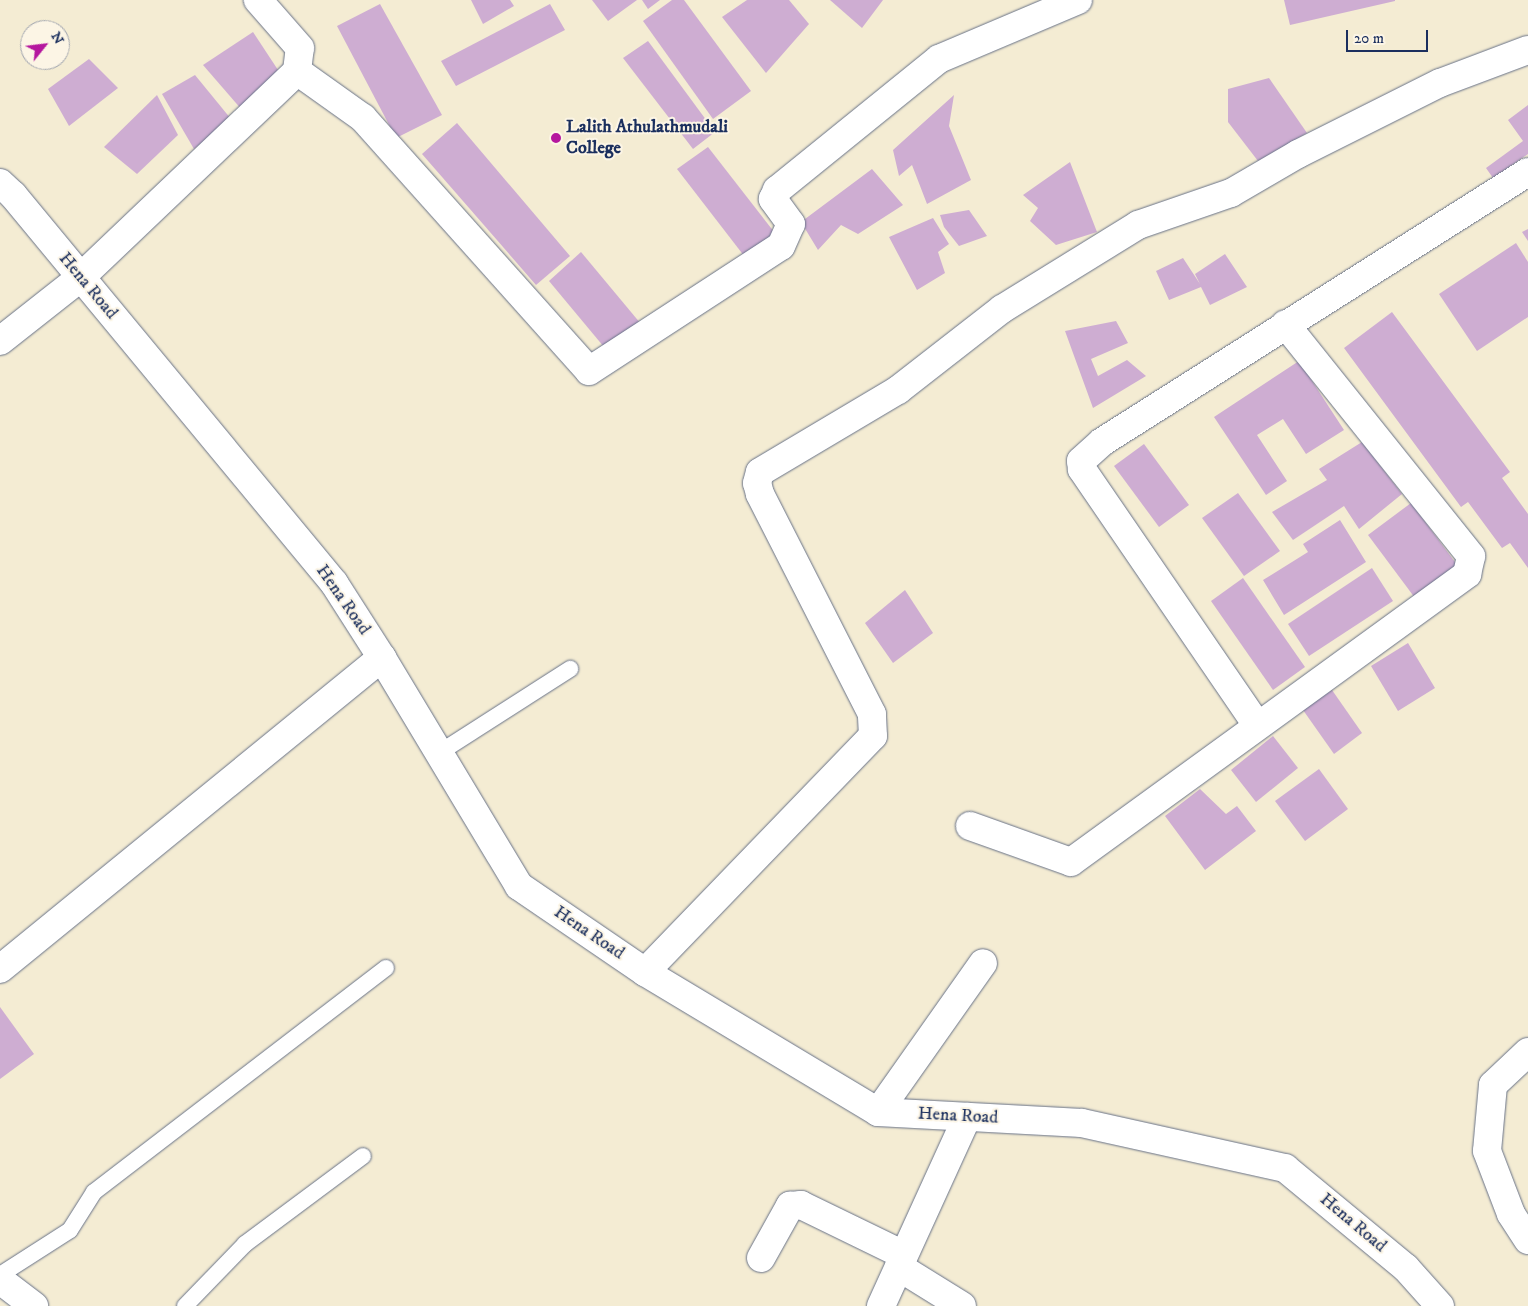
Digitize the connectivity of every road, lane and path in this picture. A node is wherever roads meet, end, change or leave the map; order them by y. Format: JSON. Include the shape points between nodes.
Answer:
{"nodes":[{"id":1,"x":258,"y":0,"type":"edge"},
{"id":2,"x":1078,"y":0,"type":"edge"},
{"id":3,"x":1528,"y":50,"type":"edge"},
{"id":4,"x":297,"y":71,"type":"junction"},
{"id":5,"x":1528,"y":172,"type":"edge"},
{"id":6,"x":0,"y":183,"type":"edge"},
{"id":7,"x":81,"y":277,"type":"junction"},
{"id":8,"x":1285,"y":324,"type":"junction"},
{"id":9,"x":0,"y":341,"type":"edge"},
{"id":10,"x":382,"y":658,"type":"junction"},
{"id":11,"x":570,"y":669,"type":"dead end"},
{"id":12,"x":1257,"y":725,"type":"junction"},
{"id":13,"x":439,"y":753,"type":"junction"},
{"id":14,"x":970,"y":826,"type":"dead end"},
{"id":15,"x":983,"y":963,"type":"dead end"},
{"id":16,"x":0,"y":967,"type":"edge"},
{"id":17,"x":386,"y":968,"type":"dead end"},
{"id":18,"x":645,"y":972,"type":"junction"},
{"id":19,"x":1528,"y":1052,"type":"edge"},
{"id":20,"x":878,"y":1112,"type":"junction"},
{"id":21,"x":967,"y":1117,"type":"junction"},
{"id":22,"x":362,"y":1156,"type":"dead end"},
{"id":23,"x":1528,"y":1240,"type":"edge"},
{"id":24,"x":761,"y":1258,"type":"dead end"},
{"id":25,"x":902,"y":1261,"type":"junction"},
{"id":26,"x":0,"y":1275,"type":"edge"},
{"id":27,"x":0,"y":1280,"type":"edge"},
{"id":28,"x":34,"y":1306,"type":"edge"},
{"id":29,"x":185,"y":1306,"type":"edge"},
{"id":30,"x":882,"y":1306,"type":"edge"},
{"id":31,"x":962,"y":1306,"type":"edge"},
{"id":32,"x":1440,"y":1306,"type":"edge"}],
"edges":[{"from":1,"to":4,"type":"street","via":[[300,48]]},
{"from":2,"to":4,"type":"street","via":[[940,59],[777,190],[773,199],[791,224],[781,246],[589,371],[363,118]]},
{"from":3,"to":18,"type":"street","via":[[1440,83],[1298,154],[1231,193],[1138,225],[1002,309],[898,390],[760,472],[757,483],[760,494],[872,714],[873,736]]},
{"from":4,"to":7,"type":"street"},
{"from":5,"to":8,"type":"street"},
{"from":6,"to":7,"type":"street","name":"Hena Road"},
{"from":7,"to":9,"type":"street"},
{"from":7,"to":10,"type":"street","name":"Hena Road","via":[[334,583]]},
{"from":8,"to":12,"type":"street","via":[[1102,442],[1081,460],[1082,469]]},
{"from":8,"to":12,"type":"street","via":[[1471,556],[1467,574]]},
{"from":10,"to":13,"type":"street","name":"Hena Road"},
{"from":10,"to":16,"type":"street"},
{"from":11,"to":13,"type":"lane"},
{"from":12,"to":14,"type":"street","via":[[1070,862]]},
{"from":13,"to":18,"type":"street","name":"Hena Road","via":[[520,886]]},
{"from":15,"to":20,"type":"street"},
{"from":17,"to":26,"type":"lane","via":[[94,1192],[70,1230]]},
{"from":18,"to":20,"type":"street","name":"Hena Road"},
{"from":19,"to":23,"type":"street","via":[[1493,1085],[1487,1151],[1511,1214]]},
{"from":20,"to":21,"type":"street","name":"Hena Road"},
{"from":21,"to":25,"type":"street"},
{"from":21,"to":32,"type":"street","name":"Hena Road","via":[[1082,1123],[1286,1168],[1406,1268]]},
{"from":22,"to":29,"type":"lane","via":[[246,1244]]},
{"from":24,"to":25,"type":"street","via":[[790,1206],[801,1206]]},
{"from":25,"to":30,"type":"street"},
{"from":25,"to":31,"type":"street"},
{"from":27,"to":28,"type":"street"}]}
